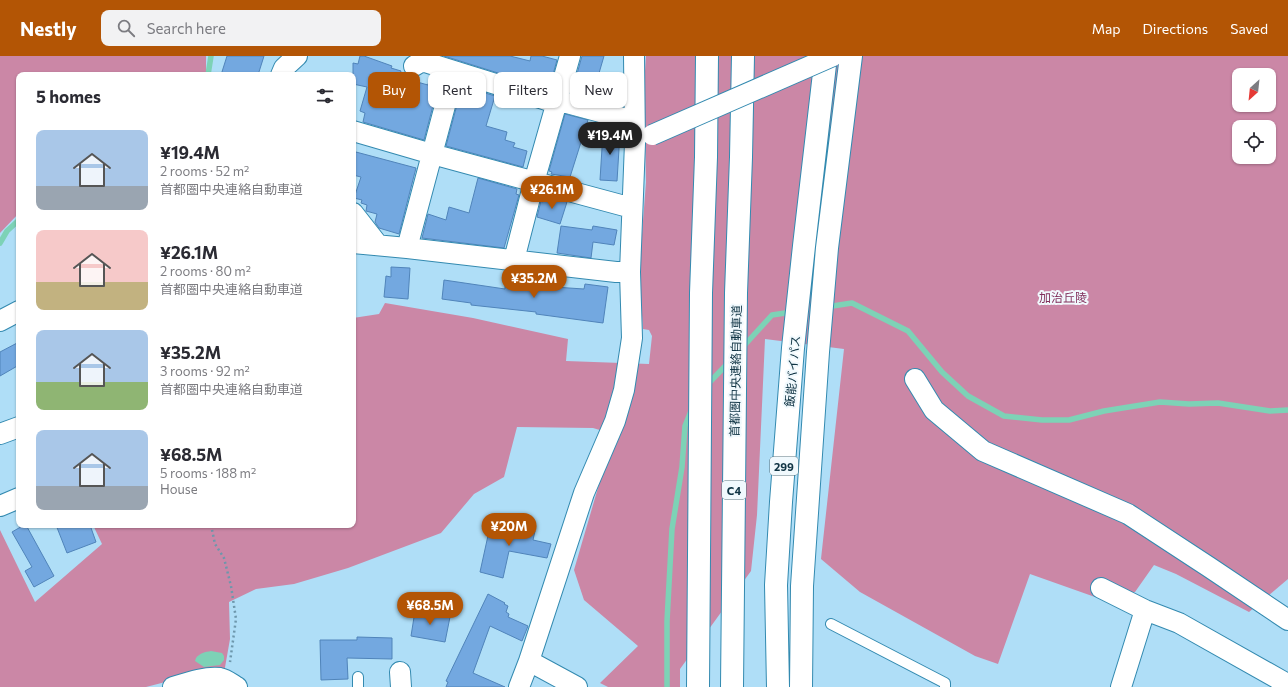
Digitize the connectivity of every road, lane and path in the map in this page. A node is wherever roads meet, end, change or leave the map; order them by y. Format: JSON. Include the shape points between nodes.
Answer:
{"nodes":[{"id":1,"x":297,"y":56,"type":"edge"},
{"id":2,"x":570,"y":56,"type":"edge"},
{"id":3,"x":634,"y":56,"type":"edge"},
{"id":4,"x":707,"y":56,"type":"edge"},
{"id":5,"x":743,"y":56,"type":"edge"},
{"id":6,"x":826,"y":56,"type":"edge"},
{"id":7,"x":833,"y":56,"type":"edge"},
{"id":8,"x":850,"y":56,"type":"edge"},
{"id":9,"x":414,"y":66,"type":"dead end"},
{"id":10,"x":282,"y":72,"type":"edge"},
{"id":11,"x":454,"y":72,"type":"edge"},
{"id":12,"x":562,"y":83,"type":"edge"},
{"id":13,"x":562,"y":103,"type":"edge"},
{"id":14,"x":444,"y":108,"type":"edge"},
{"id":15,"x":555,"y":108,"type":"edge"},
{"id":16,"x":634,"y":121,"type":"junction"},
{"id":17,"x":356,"y":132,"type":"edge"},
{"id":18,"x":643,"y":139,"type":"junction"},
{"id":19,"x":432,"y":154,"type":"junction"},
{"id":20,"x":534,"y":182,"type":"junction"},
{"id":21,"x":632,"y":208,"type":"junction"},
{"id":22,"x":356,"y":217,"type":"edge"},
{"id":23,"x":356,"y":243,"type":"edge"},
{"id":24,"x":378,"y":245,"type":"junction"},
{"id":25,"x":406,"y":248,"type":"junction"},
{"id":26,"x":514,"y":260,"type":"junction"},
{"id":27,"x":630,"y":272,"type":"junction"},
{"id":28,"x":16,"y":313,"type":"edge"},
{"id":29,"x":0,"y":321,"type":"edge"},
{"id":30,"x":915,"y":379,"type":"dead end"},
{"id":31,"x":16,"y":429,"type":"edge"},
{"id":32,"x":0,"y":434,"type":"edge"},
{"id":33,"x":16,"y":499,"type":"edge"},
{"id":34,"x":0,"y":506,"type":"edge"},
{"id":35,"x":212,"y":528,"type":"edge"},
{"id":36,"x":1101,"y":588,"type":"dead end"},
{"id":37,"x":1145,"y":610,"type":"junction"},
{"id":38,"x":1288,"y":620,"type":"edge"},
{"id":39,"x":831,"y":624,"type":"dead end"},
{"id":40,"x":529,"y":661,"type":"junction"},
{"id":41,"x":232,"y":683,"type":"edge"},
{"id":42,"x":173,"y":687,"type":"edge"},
{"id":43,"x":519,"y":687,"type":"edge"},
{"id":44,"x":577,"y":687,"type":"edge"},
{"id":45,"x":698,"y":687,"type":"edge"},
{"id":46,"x":732,"y":687,"type":"edge"},
{"id":47,"x":778,"y":687,"type":"edge"},
{"id":48,"x":801,"y":687,"type":"edge"},
{"id":49,"x":945,"y":687,"type":"edge"},
{"id":50,"x":1121,"y":687,"type":"edge"},
{"id":51,"x":1287,"y":687,"type":"edge"}],
"edges":[{"from":1,"to":10,"type":"street"},
{"from":2,"to":12,"type":"street"},
{"from":3,"to":16,"type":"street"},
{"from":4,"to":45,"type":"highway","via":[[701,293]]},
{"from":5,"to":46,"type":"highway","name":"首都圏中央連絡自動車道","number":"C4","via":[[736,293]]},
{"from":6,"to":47,"type":"highway","name":"飯能バイパス","number":"299","via":[[793,348],[776,585]]},
{"from":7,"to":18,"type":"street","bridge":true},
{"from":8,"to":48,"type":"highway","name":"飯能バイパス","number":"299","via":[[827,248],[818,352],[802,586]]},
{"from":9,"to":11,"type":"street","via":[[425,62]]},
{"from":13,"to":16,"type":"street"},
{"from":14,"to":19,"type":"street"},
{"from":15,"to":20,"type":"street"},
{"from":16,"to":18,"type":"street"},
{"from":17,"to":19,"type":"street"},
{"from":18,"to":21,"type":"street"},
{"from":19,"to":20,"type":"street"},
{"from":19,"to":25,"type":"street"},
{"from":20,"to":21,"type":"street"},
{"from":20,"to":26,"type":"street"},
{"from":21,"to":27,"type":"street"},
{"from":22,"to":24,"type":"street"},
{"from":23,"to":24,"type":"street"},
{"from":24,"to":25,"type":"street"},
{"from":25,"to":26,"type":"street"},
{"from":26,"to":27,"type":"street"},
{"from":27,"to":40,"type":"street","via":[[632,338],[624,390],[615,421],[584,493]]},
{"from":28,"to":29,"type":"street"},
{"from":30,"to":38,"type":"street","via":[[934,410],[983,451],[1128,514]]},
{"from":31,"to":32,"type":"street"},
{"from":33,"to":34,"type":"street"},
{"from":35,"to":41,"type":"path","via":[[232,586],[236,619]]},
{"from":36,"to":37,"type":"street"},
{"from":37,"to":50,"type":"street"},
{"from":37,"to":51,"type":"street","via":[[1179,623],[1282,681]]},
{"from":39,"to":49,"type":"lane","via":[[945,683]]},
{"from":40,"to":43,"type":"street"},
{"from":40,"to":44,"type":"street"},
{"from":41,"to":42,"type":"street","via":[[220,678],[191,681]]}]}
